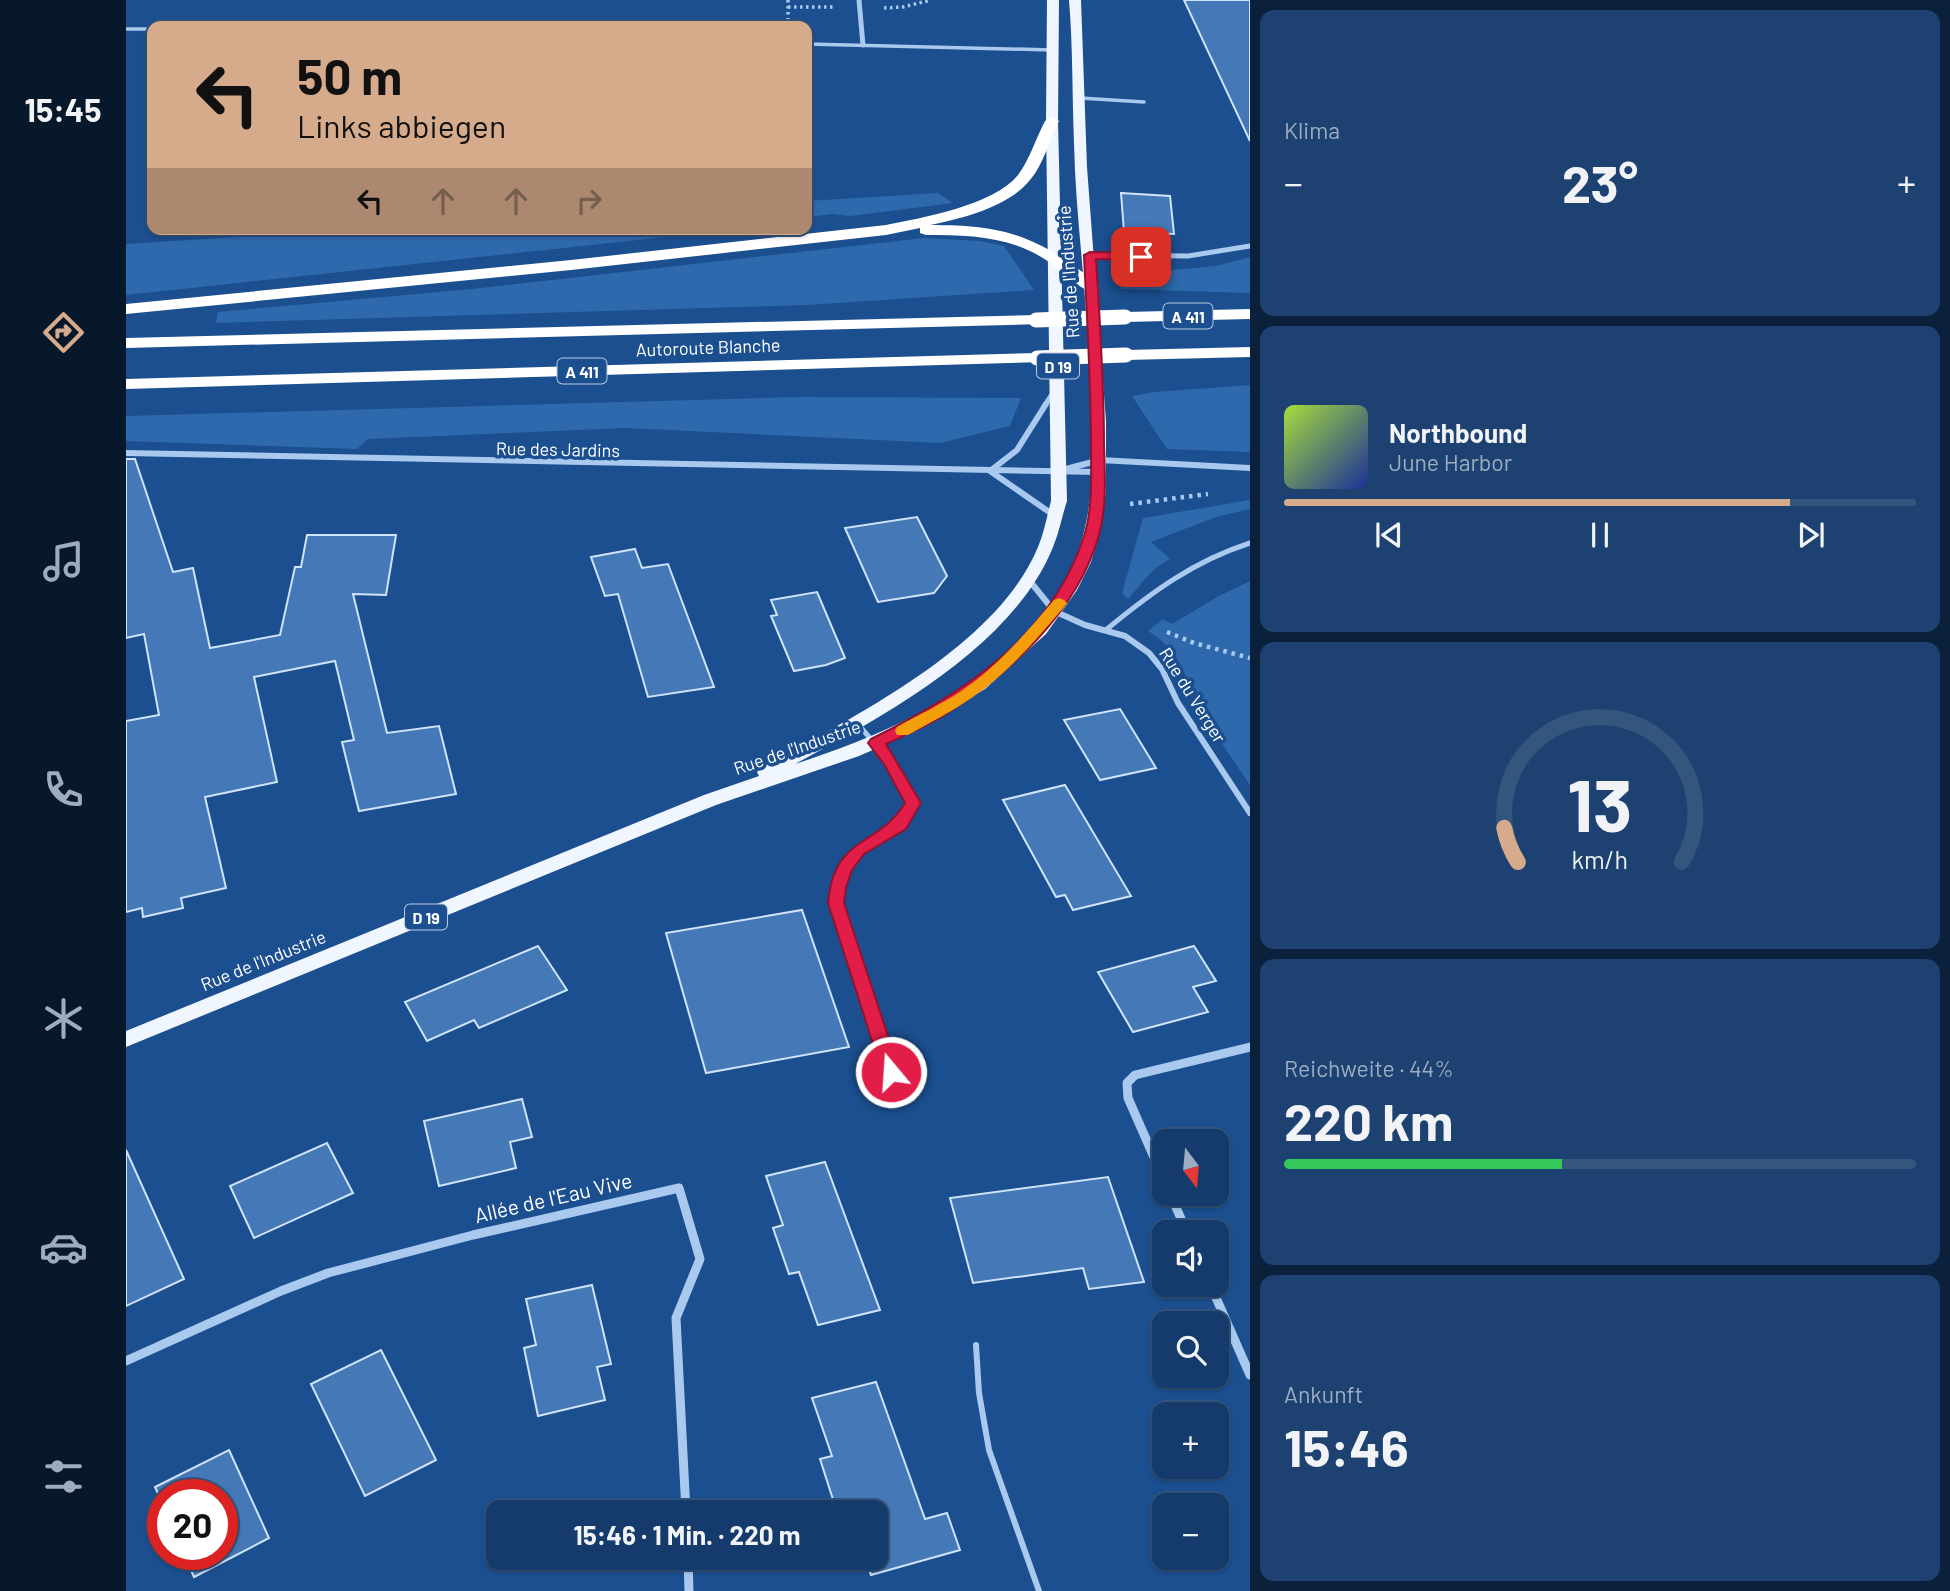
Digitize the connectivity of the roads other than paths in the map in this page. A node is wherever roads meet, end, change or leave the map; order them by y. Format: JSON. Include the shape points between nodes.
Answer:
{"nodes":[{"id":1,"x":859,"y":0,"type":"edge"},
{"id":2,"x":1053,"y":0,"type":"edge"},
{"id":3,"x":1075,"y":0,"type":"edge"},
{"id":4,"x":126,"y":29,"type":"edge"},
{"id":5,"x":147,"y":29,"type":"edge"},
{"id":6,"x":812,"y":44,"type":"edge"},
{"id":7,"x":863,"y":46,"type":"junction"},
{"id":8,"x":1052,"y":50,"type":"junction"},
{"id":9,"x":1079,"y":98,"type":"junction"},
{"id":10,"x":1144,"y":102,"type":"dead end"},
{"id":11,"x":1052,"y":121,"type":"junction"},
{"id":12,"x":886,"y":230,"type":"junction"},
{"id":13,"x":1250,"y":246,"type":"edge"},
{"id":14,"x":1090,"y":255,"type":"junction"},
{"id":15,"x":1055,"y":261,"type":"junction"},
{"id":16,"x":1091,"y":285,"type":"junction"},
{"id":17,"x":126,"y":309,"type":"edge"},
{"id":18,"x":1250,"y":314,"type":"edge"},
{"id":19,"x":126,"y":343,"type":"edge"},
{"id":20,"x":1250,"y":352,"type":"edge"},
{"id":21,"x":1059,"y":383,"type":"junction"},
{"id":22,"x":126,"y":384,"type":"edge"},
{"id":23,"x":126,"y":453,"type":"edge"},
{"id":24,"x":1099,"y":466,"type":"junction"},
{"id":25,"x":1250,"y":468,"type":"edge"},
{"id":26,"x":990,"y":471,"type":"junction"},
{"id":27,"x":1059,"y":472,"type":"junction"},
{"id":28,"x":1057,"y":517,"type":"junction"},
{"id":29,"x":1250,"y":543,"type":"edge"},
{"id":30,"x":1028,"y":579,"type":"junction"},
{"id":31,"x":1054,"y":611,"type":"junction"},
{"id":32,"x":1107,"y":629,"type":"junction"},
{"id":33,"x":856,"y":722,"type":"junction"},
{"id":34,"x":876,"y":743,"type":"junction"},
{"id":35,"x":726,"y":794,"type":"junction"},
{"id":36,"x":1250,"y":813,"type":"edge"},
{"id":37,"x":126,"y":1039,"type":"edge"},
{"id":38,"x":1250,"y":1048,"type":"edge"},
{"id":39,"x":891,"y":1072,"type":"dead end"},
{"id":40,"x":1152,"y":1153,"type":"edge"},
{"id":41,"x":1216,"y":1297,"type":"edge"},
{"id":42,"x":976,"y":1345,"type":"dead end"},
{"id":43,"x":126,"y":1361,"type":"edge"},
{"id":44,"x":1250,"y":1375,"type":"edge"},
{"id":45,"x":685,"y":1500,"type":"edge"},
{"id":46,"x":688,"y":1570,"type":"edge"},
{"id":47,"x":689,"y":1591,"type":"edge"},
{"id":48,"x":1039,"y":1591,"type":"edge"}],
"edges":[{"from":1,"to":7,"type":"street"},
{"from":2,"to":8,"type":"main road","name":"Rue de l'Industrie","number":"D 19"},
{"from":3,"to":9,"type":"main road","name":"Rue de l'Industrie","number":"D 19"},
{"from":4,"to":5,"type":"lane"},
{"from":6,"to":7,"type":"lane"},
{"from":7,"to":8,"type":"lane"},
{"from":8,"to":11,"type":"main road","name":"Rue de l'Industrie","number":"D 19"},
{"from":9,"to":10,"type":"lane"},
{"from":9,"to":14,"type":"main road","name":"Rue de l'Industrie","number":"D 19"},
{"from":11,"to":12,"type":"highway","via":[[1024,178],[1002,195],[960,213]]},
{"from":11,"to":15,"type":"main road","name":"Rue de l'Industrie","number":"D 19"},
{"from":12,"to":15,"type":"highway","via":[[1001,235],[1031,244]]},
{"from":12,"to":17,"type":"highway"},
{"from":13,"to":14,"type":"street","via":[[1188,256]]},
{"from":14,"to":16,"type":"main road","name":"Rue de l'Industrie","number":"D 19"},
{"from":15,"to":16,"type":"highway"},
{"from":15,"to":21,"type":"main road","name":"Rue de l'Industrie","number":"D 19"},
{"from":16,"to":24,"type":"main road","name":"Rue de l'Industrie","number":"D 19"},
{"from":18,"to":19,"type":"highway","name":"Autoroute Blanche","number":"A 411","bridge":true},
{"from":20,"to":22,"type":"highway","name":"Autoroute Blanche","number":"A 411","bridge":true},
{"from":21,"to":26,"type":"street","via":[[1025,440]]},
{"from":21,"to":27,"type":"main road","name":"Rue de l'Industrie","number":"D 19"},
{"from":23,"to":26,"type":"street","name":"Rue des Jardins"},
{"from":24,"to":25,"type":"street","name":"Rue des Jardins"},
{"from":24,"to":27,"type":"street"},
{"from":24,"to":27,"type":"street","name":"Rue des Jardins"},
{"from":24,"to":31,"type":"main road","name":"Rue de l'Industrie","number":"D 19","via":[[1092,535],[1081,566]]},
{"from":26,"to":27,"type":"street","name":"Rue des Jardins"},
{"from":26,"to":28,"type":"street"},
{"from":27,"to":28,"type":"main road","name":"Rue de l'Industrie","number":"D 19"},
{"from":28,"to":30,"type":"main road","name":"Rue de l'Industrie","number":"D 19","via":[[1049,543]]},
{"from":29,"to":32,"type":"lane","via":[[1180,571]]},
{"from":30,"to":31,"type":"street"},
{"from":30,"to":33,"type":"main road","name":"Rue de l'Industrie","number":"D 19","via":[[962,651],[908,692]]},
{"from":31,"to":32,"type":"street","name":"Rue du Verger"},
{"from":31,"to":34,"type":"main road","name":"Rue de l'Industrie","number":"D 19","via":[[1012,657],[965,695]]},
{"from":32,"to":36,"type":"street","name":"Rue du Verger","via":[[1133,640],[1157,661],[1178,703]]},
{"from":33,"to":34,"type":"lane"},
{"from":33,"to":35,"type":"main road","name":"Rue de l'Industrie","number":"D 19"},
{"from":34,"to":35,"type":"main road","name":"Rue de l'Industrie","number":"D 19"},
{"from":34,"to":39,"type":"lane","via":[[913,803],[900,825],[859,850],[845,867],[836,903]]},
{"from":35,"to":37,"type":"main road","name":"Rue de l'Industrie","number":"D 19"},
{"from":38,"to":40,"type":"street","via":[[1135,1075],[1127,1083],[1128,1098]]},
{"from":41,"to":44,"type":"street"},
{"from":42,"to":48,"type":"lane","via":[[989,1450]]},
{"from":43,"to":45,"type":"street","name":"Allée de l'Eau Vive","via":[[328,1273],[678,1188],[700,1259],[676,1318]]},
{"from":46,"to":47,"type":"street"}]}
